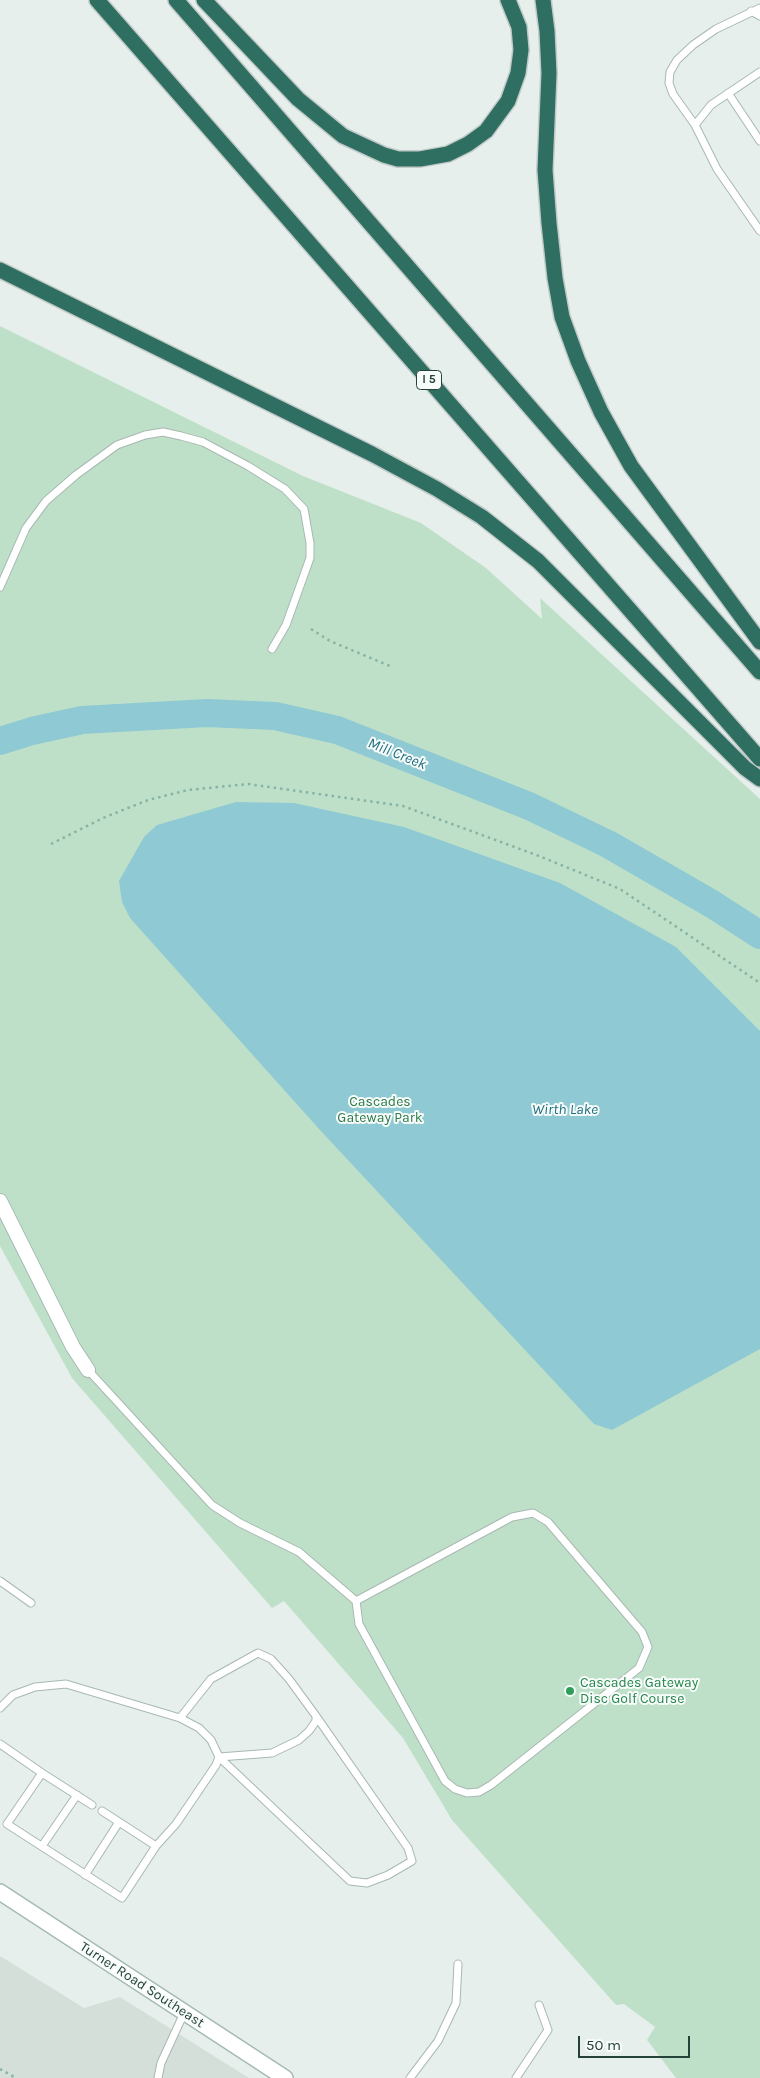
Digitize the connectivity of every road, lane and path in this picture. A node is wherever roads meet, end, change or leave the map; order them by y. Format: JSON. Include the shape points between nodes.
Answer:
{"nodes":[{"id":1,"x":97,"y":0,"type":"edge"},
{"id":2,"x":176,"y":0,"type":"edge"},
{"id":3,"x":204,"y":0,"type":"edge"},
{"id":4,"x":508,"y":0,"type":"edge"},
{"id":5,"x":544,"y":0,"type":"edge"},
{"id":6,"x":760,"y":8,"type":"edge"},
{"id":7,"x":751,"y":11,"type":"junction"},
{"id":8,"x":760,"y":16,"type":"edge"},
{"id":9,"x":760,"y":72,"type":"edge"},
{"id":10,"x":728,"y":93,"type":"junction"},
{"id":11,"x":695,"y":125,"type":"junction"},
{"id":12,"x":760,"y":141,"type":"edge"},
{"id":13,"x":760,"y":231,"type":"edge"},
{"id":14,"x":0,"y":270,"type":"edge"},
{"id":15,"x":0,"y":587,"type":"edge"},
{"id":16,"x":311,"y":629,"type":"dead end"},
{"id":17,"x":760,"y":642,"type":"edge"},
{"id":18,"x":272,"y":649,"type":"dead end"},
{"id":19,"x":390,"y":666,"type":"dead end"},
{"id":20,"x":760,"y":672,"type":"edge"},
{"id":21,"x":760,"y":759,"type":"edge"},
{"id":22,"x":760,"y":779,"type":"edge"},
{"id":23,"x":51,"y":844,"type":"dead end"},
{"id":24,"x":760,"y":983,"type":"edge"},
{"id":25,"x":0,"y":1201,"type":"edge"},
{"id":26,"x":88,"y":1370,"type":"joint"},
{"id":27,"x":0,"y":1581,"type":"edge"},
{"id":28,"x":356,"y":1601,"type":"junction"},
{"id":29,"x":31,"y":1602,"type":"dead end"},
{"id":30,"x":0,"y":1708,"type":"edge"},
{"id":31,"x":316,"y":1716,"type":"junction"},
{"id":32,"x":180,"y":1718,"type":"junction"},
{"id":33,"x":0,"y":1744,"type":"edge"},
{"id":34,"x":219,"y":1757,"type":"junction"},
{"id":35,"x":42,"y":1773,"type":"junction"},
{"id":36,"x":77,"y":1795,"type":"junction"},
{"id":37,"x":92,"y":1805,"type":"dead end"},
{"id":38,"x":102,"y":1811,"type":"dead end"},
{"id":39,"x":119,"y":1822,"type":"junction"},
{"id":40,"x":42,"y":1846,"type":"junction"},
{"id":41,"x":156,"y":1846,"type":"junction"},
{"id":42,"x":85,"y":1875,"type":"junction"},
{"id":43,"x":0,"y":1892,"type":"edge"},
{"id":44,"x":458,"y":1964,"type":"dead end"},
{"id":45,"x":538,"y":2006,"type":"dead end"},
{"id":46,"x":184,"y":2012,"type":"junction"},
{"id":47,"x":0,"y":2068,"type":"edge"},
{"id":48,"x":16,"y":2078,"type":"edge"},
{"id":49,"x":158,"y":2078,"type":"edge"},
{"id":50,"x":285,"y":2078,"type":"edge"},
{"id":51,"x":410,"y":2078,"type":"edge"},
{"id":52,"x":516,"y":2078,"type":"edge"}],
"edges":[{"from":1,"to":21,"type":"highway","number":"I 5"},
{"from":2,"to":20,"type":"highway"},
{"from":3,"to":4,"type":"highway","via":[[298,99],[343,136],[384,155],[420,159],[448,154],[468,144],[486,131],[508,101],[518,73],[521,50],[519,27]]},
{"from":5,"to":17,"type":"highway","via":[[549,73],[546,179],[562,317],[601,412],[631,466]]},
{"from":6,"to":7,"type":"lane"},
{"from":7,"to":8,"type":"lane"},
{"from":7,"to":11,"type":"lane","via":[[693,45],[670,72],[668,83],[673,94]]},
{"from":9,"to":10,"type":"lane"},
{"from":10,"to":11,"type":"lane","via":[[711,106]]},
{"from":10,"to":12,"type":"lane"},
{"from":11,"to":13,"type":"lane","via":[[717,168]]},
{"from":14,"to":22,"type":"highway","via":[[372,454],[482,518],[544,566],[745,768]]},
{"from":15,"to":18,"type":"lane","via":[[26,528],[46,500],[117,445],[163,432],[181,436],[203,442],[248,466],[285,489],[304,509],[310,558],[286,624]]},
{"from":16,"to":19,"type":"path","via":[[330,641]]},
{"from":23,"to":24,"type":"path","via":[[148,800],[188,790],[248,784],[403,806],[620,889]]},
{"from":25,"to":26,"type":"street"},
{"from":26,"to":28,"type":"lane","via":[[212,1505],[240,1523],[299,1552]]},
{"from":27,"to":29,"type":"lane"},
{"from":28,"to":28,"type":"lane","via":[[359,1624],[444,1781],[467,1793],[478,1792],[491,1785],[639,1668],[648,1647],[642,1632],[548,1522],[533,1513],[512,1517]]},
{"from":30,"to":32,"type":"lane","via":[[14,1695],[35,1687],[66,1684]]},
{"from":31,"to":32,"type":"lane","via":[[283,1672],[271,1659],[258,1653],[211,1679]]},
{"from":31,"to":34,"type":"lane","via":[[309,1731],[299,1740],[272,1753]]},
{"from":31,"to":34,"type":"lane","via":[[408,1848],[412,1861],[388,1875],[367,1883],[350,1881]]},
{"from":32,"to":34,"type":"lane","via":[[199,1728],[211,1740]]},
{"from":33,"to":35,"type":"lane"},
{"from":34,"to":41,"type":"lane","via":[[176,1824]]},
{"from":35,"to":36,"type":"lane"},
{"from":35,"to":40,"type":"lane","via":[[7,1824]]},
{"from":36,"to":37,"type":"lane"},
{"from":36,"to":40,"type":"lane"},
{"from":38,"to":39,"type":"lane"},
{"from":39,"to":41,"type":"lane"},
{"from":39,"to":42,"type":"lane"},
{"from":40,"to":42,"type":"lane"},
{"from":41,"to":42,"type":"lane","via":[[122,1898]]},
{"from":43,"to":46,"type":"main road","name":"Turner Road Southeast"},
{"from":44,"to":51,"type":"lane","via":[[456,2003],[438,2041]]},
{"from":45,"to":52,"type":"lane","via":[[548,2030]]},
{"from":46,"to":49,"type":"lane","via":[[161,2063]]},
{"from":46,"to":50,"type":"main road","name":"Turner Road Southeast"},
{"from":47,"to":48,"type":"path"}]}
